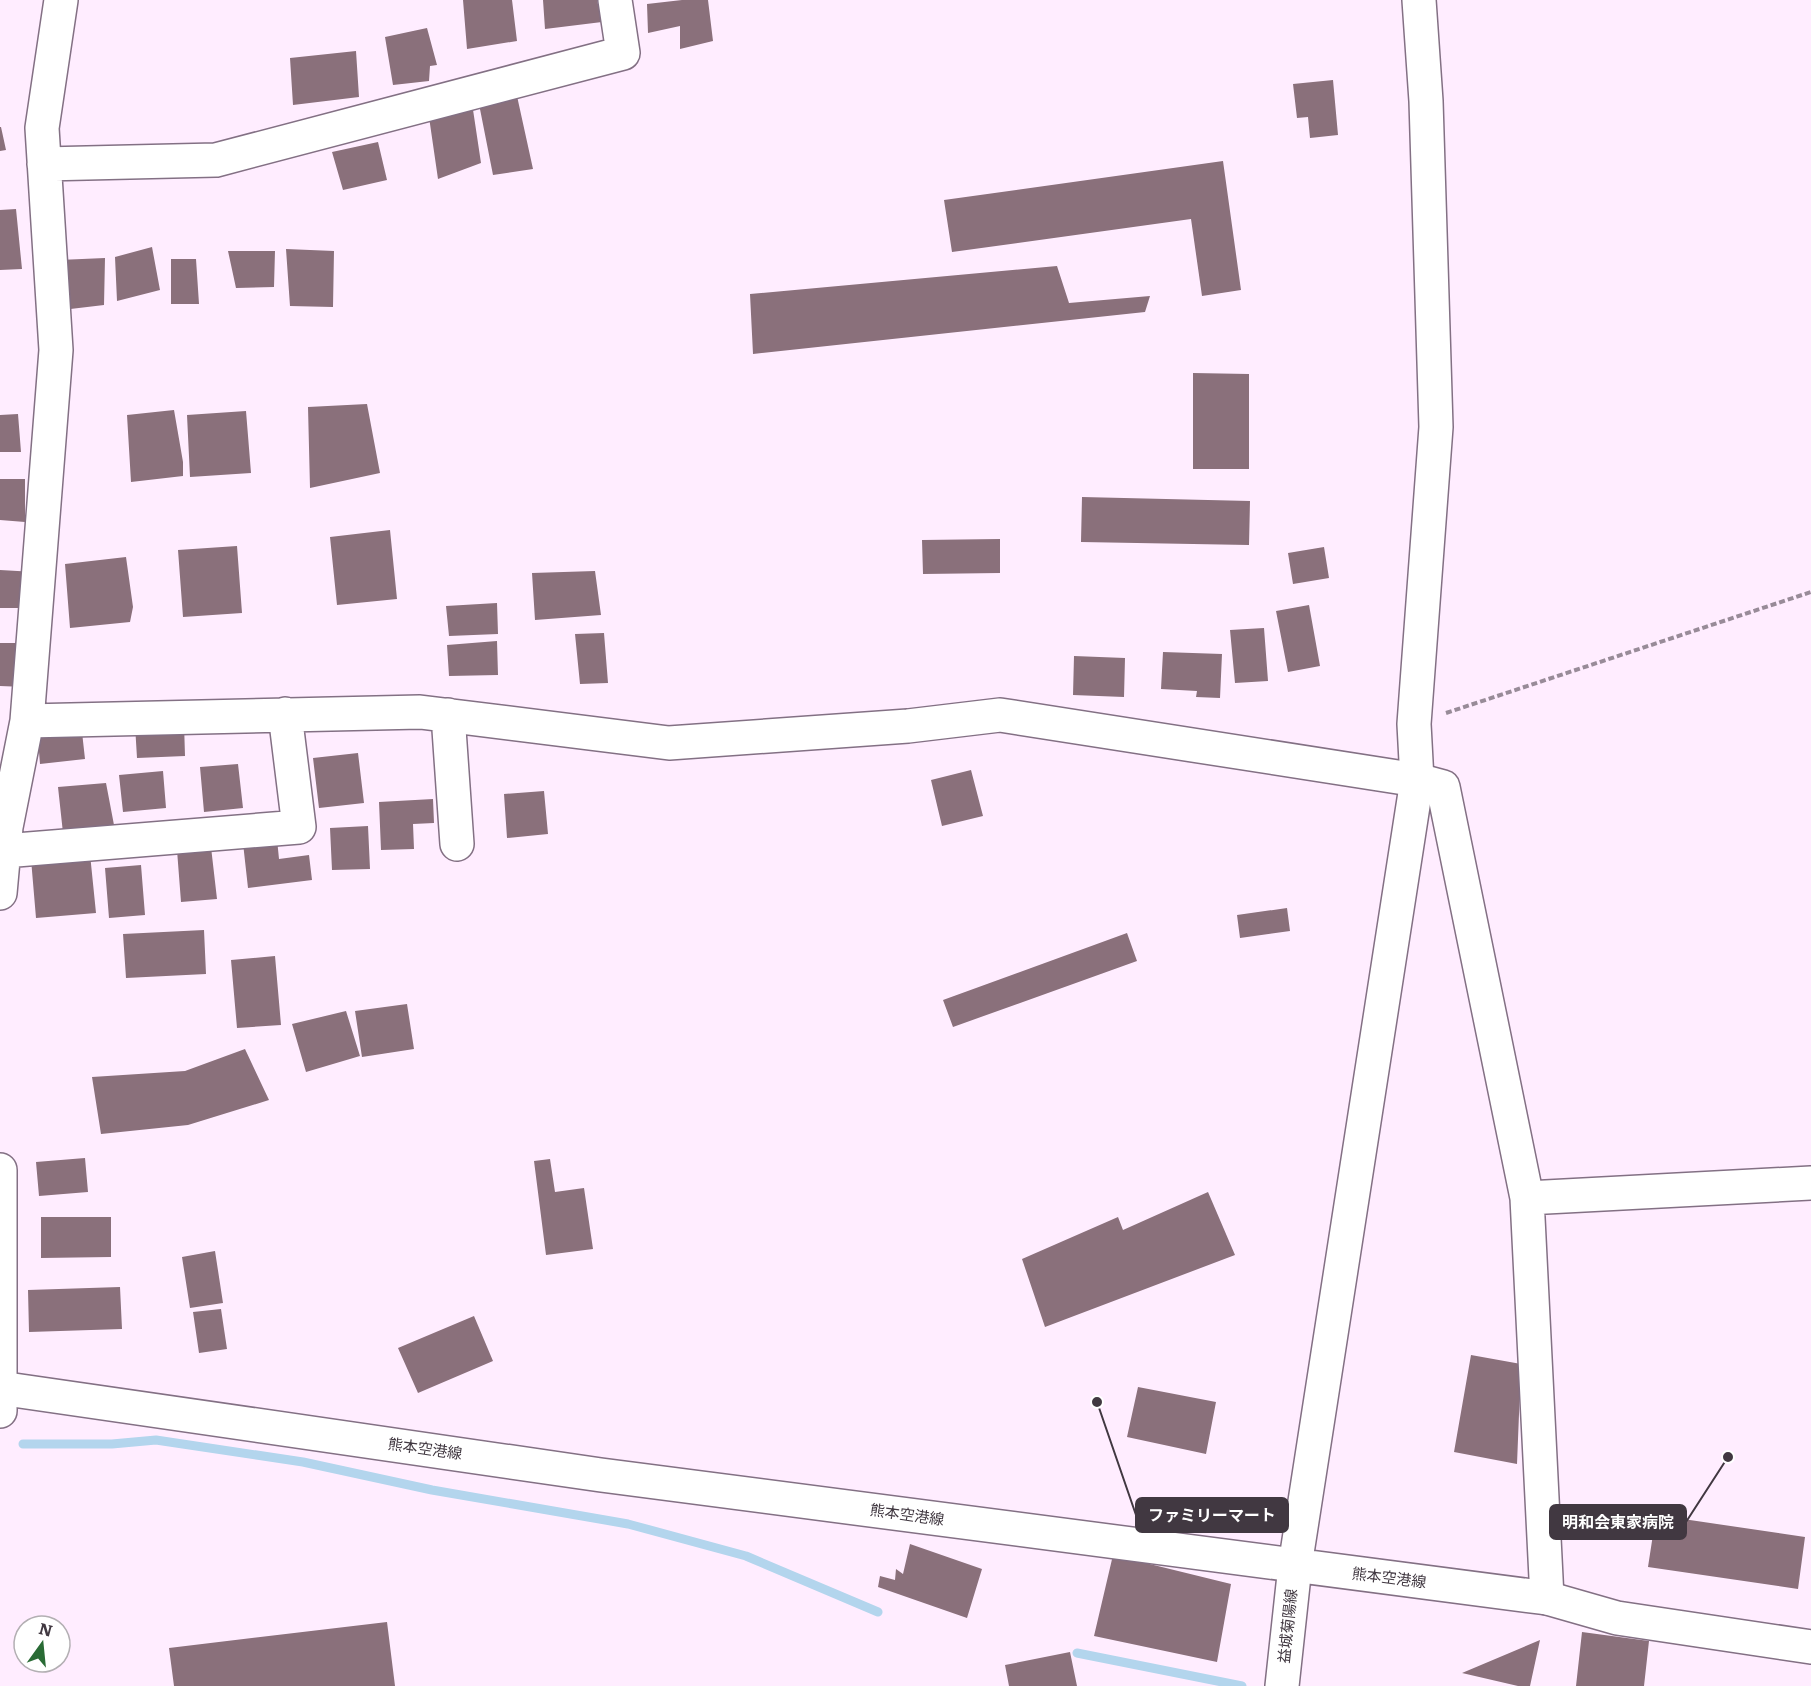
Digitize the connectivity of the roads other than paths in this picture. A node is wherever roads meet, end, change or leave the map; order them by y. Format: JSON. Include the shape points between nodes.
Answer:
{"nodes":[{"id":1,"x":61,"y":0,"type":"edge"},
{"id":2,"x":615,"y":0,"type":"edge"},
{"id":3,"x":1419,"y":0,"type":"edge"},
{"id":4,"x":44,"y":164,"type":"junction"},
{"id":5,"x":285,"y":714,"type":"junction"},
{"id":6,"x":448,"y":715,"type":"junction"},
{"id":7,"x":27,"y":721,"type":"junction"},
{"id":8,"x":1417,"y":780,"type":"junction"},
{"id":9,"x":457,"y":844,"type":"dead end"},
{"id":10,"x":4,"y":851,"type":"junction"},
{"id":11,"x":0,"y":893,"type":"edge"},
{"id":12,"x":0,"y":1170,"type":"edge"},
{"id":13,"x":1811,"y":1183,"type":"edge"},
{"id":14,"x":1527,"y":1198,"type":"junction"},
{"id":15,"x":0,"y":1394,"type":"edge"},
{"id":16,"x":1296,"y":1559,"type":"junction"},
{"id":17,"x":1547,"y":1598,"type":"junction"},
{"id":18,"x":1811,"y":1647,"type":"edge"},
{"id":19,"x":1282,"y":1686,"type":"edge"}],
"edges":[{"from":1,"to":4,"type":"street","via":[[42,128]]},
{"from":2,"to":4,"type":"street","via":[[623,53],[216,160]]},
{"from":3,"to":8,"type":"street","name":"益城菊陽線","via":[[1436,427],[1414,724]]},
{"from":4,"to":7,"type":"street","via":[[56,350]]},
{"from":5,"to":6,"type":"street"},
{"from":5,"to":7,"type":"street"},
{"from":5,"to":10,"type":"street","via":[[298,826]]},
{"from":6,"to":8,"type":"street","via":[[669,743],[908,726],[1000,715]]},
{"from":6,"to":9,"type":"street"},
{"from":7,"to":10,"type":"street"},
{"from":8,"to":14,"type":"street","via":[[1443,787]]},
{"from":8,"to":16,"type":"street","name":"益城菊陽線"},
{"from":10,"to":11,"type":"street"},
{"from":12,"to":15,"type":"street"},
{"from":13,"to":14,"type":"street"},
{"from":14,"to":17,"type":"street"},
{"from":15,"to":16,"type":"street","name":"熊本空港線","via":[[601,1475]]},
{"from":16,"to":17,"type":"street","name":"熊本空港線"},
{"from":16,"to":19,"type":"street","name":"益城菊陽線"},
{"from":17,"to":18,"type":"street","name":"熊本空港線","via":[[1617,1618]]}]}
